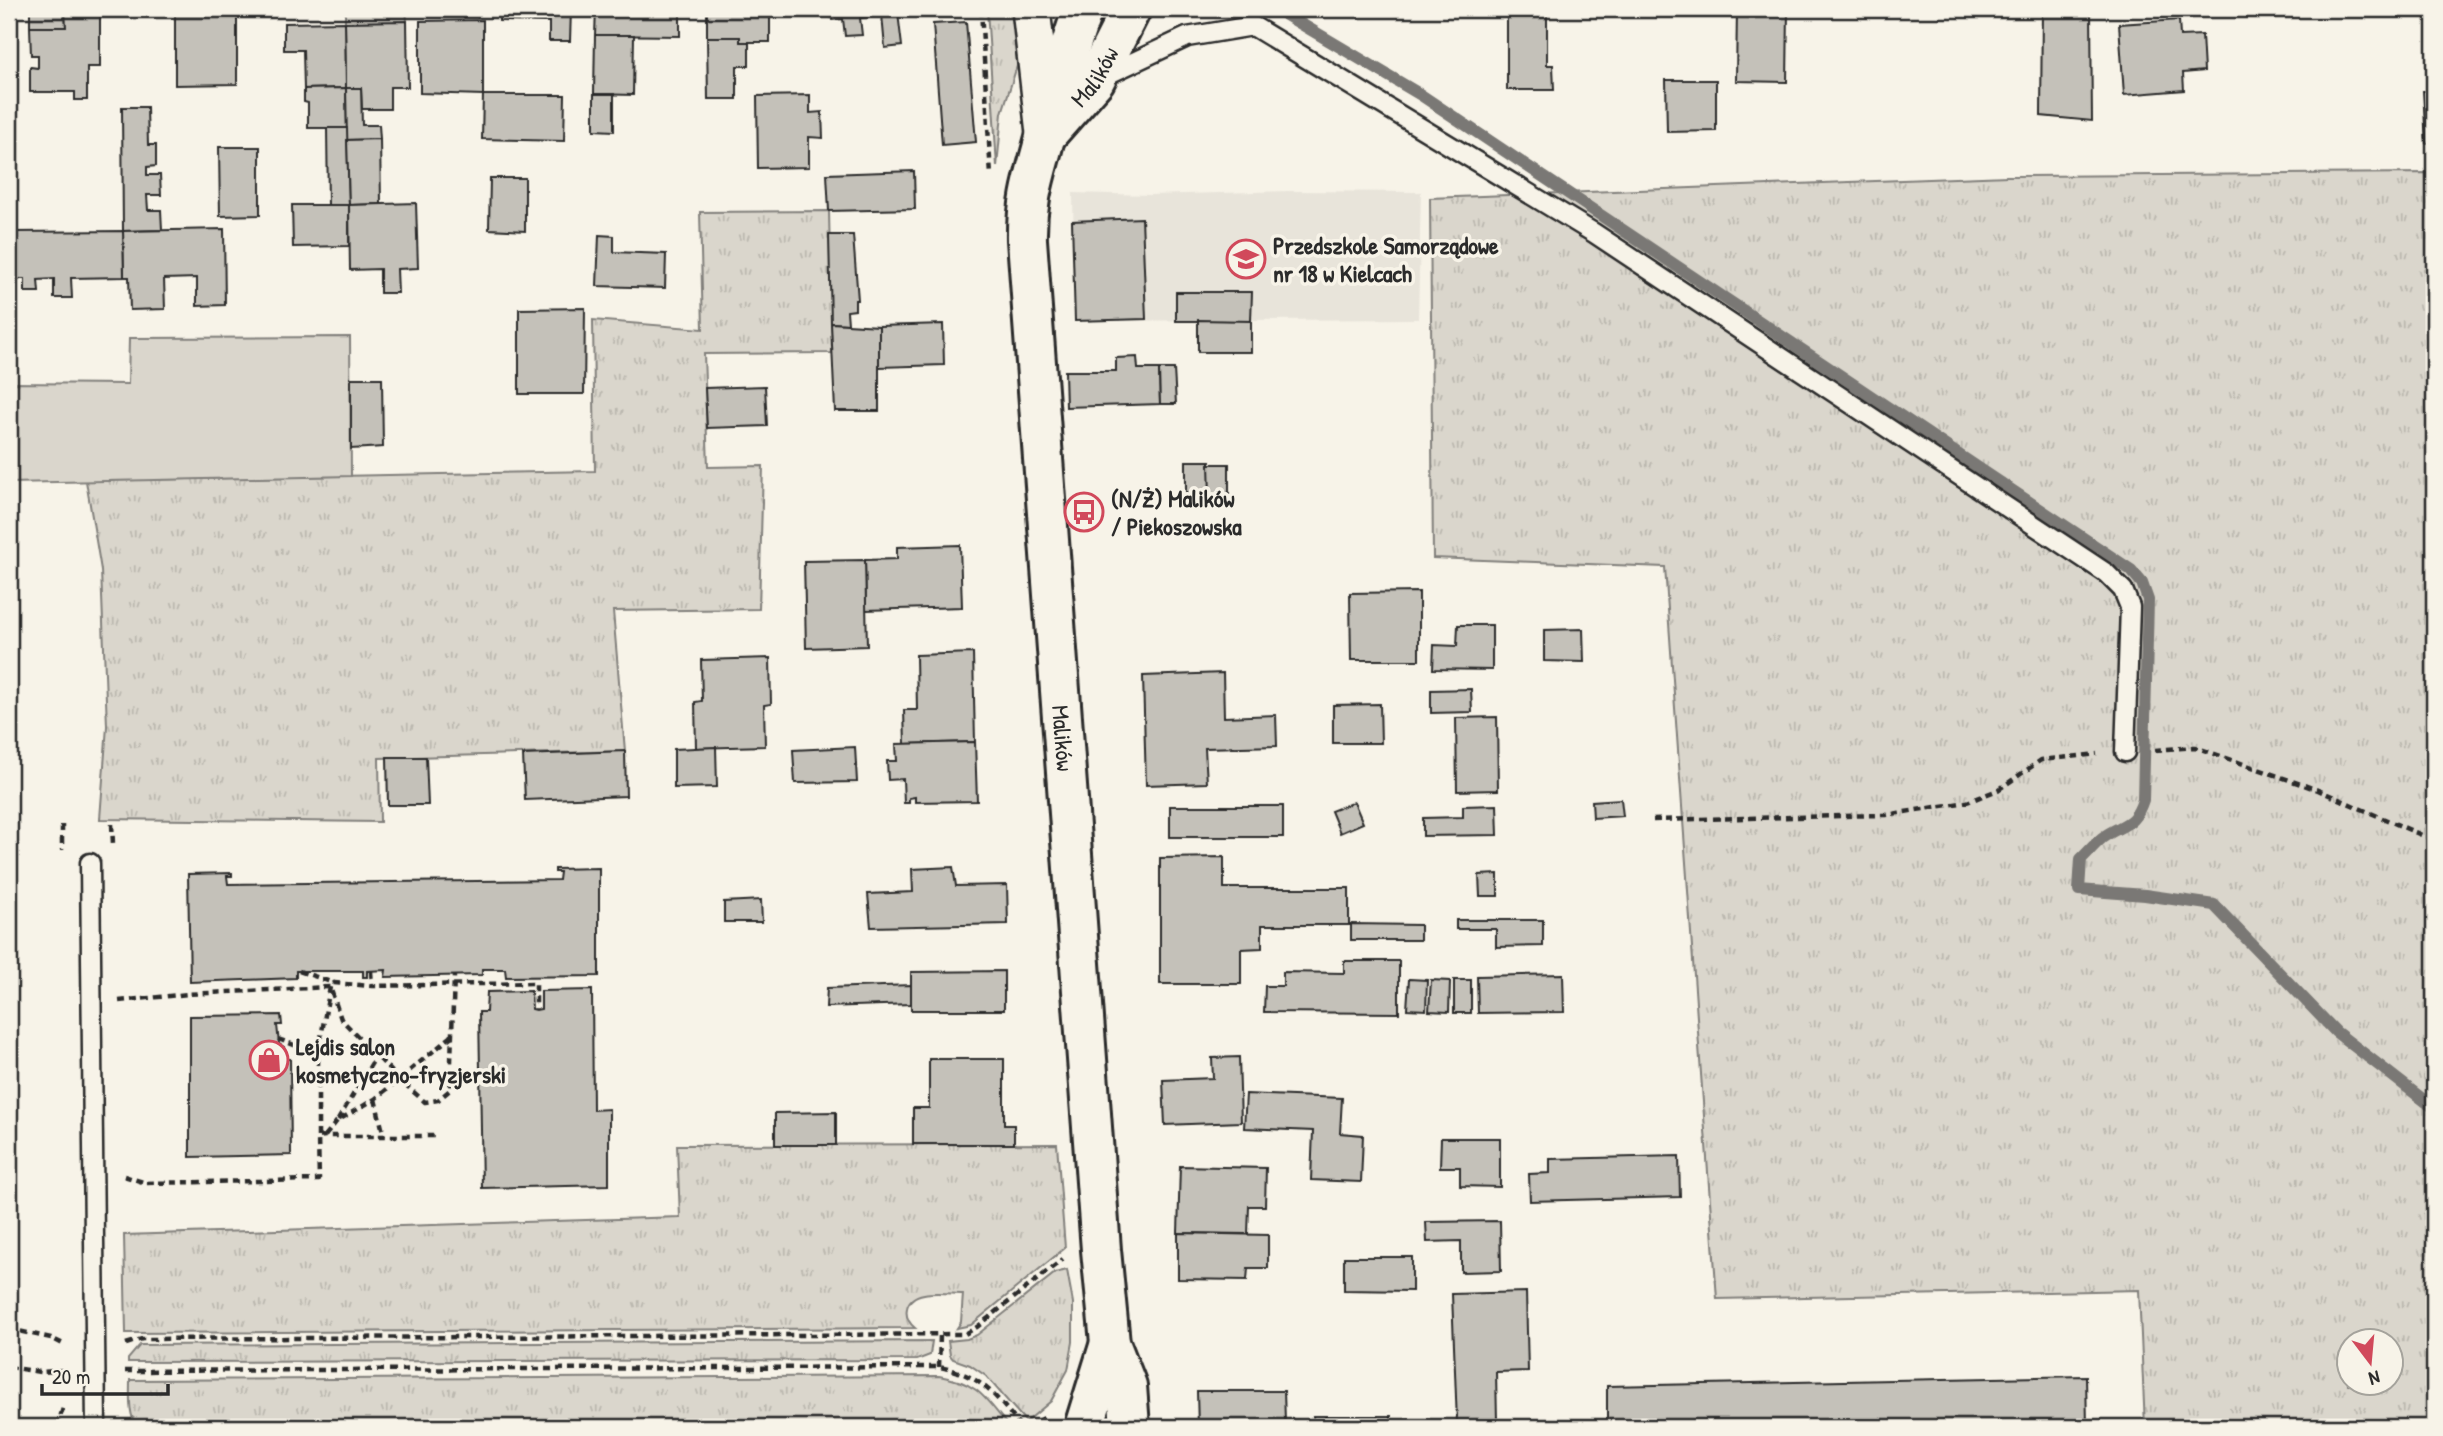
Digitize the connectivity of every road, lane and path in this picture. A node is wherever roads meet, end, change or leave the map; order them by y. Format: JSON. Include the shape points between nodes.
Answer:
{"nodes":[{"id":1,"x":1031,"y":9,"type":"edge"},
{"id":2,"x":1083,"y":9,"type":"edge"},
{"id":3,"x":1131,"y":9,"type":"edge"},
{"id":4,"x":1095,"y":80,"type":"junction"},
{"id":5,"x":1046,"y":136,"type":"junction"},
{"id":6,"x":2162,"y":749,"type":"dead end"},
{"id":7,"x":2125,"y":752,"type":"joint"},
{"id":8,"x":1653,"y":820,"type":"dead end"},
{"id":9,"x":2434,"y":838,"type":"edge"},
{"id":10,"x":90,"y":863,"type":"dead end"},
{"id":11,"x":299,"y":971,"type":"dead end"},
{"id":12,"x":371,"y":971,"type":"dead end"},
{"id":13,"x":454,"y":976,"type":"dead end"},
{"id":14,"x":332,"y":985,"type":"junction"},
{"id":15,"x":454,"y":985,"type":"junction"},
{"id":16,"x":372,"y":986,"type":"junction"},
{"id":17,"x":92,"y":1003,"type":"junction"},
{"id":18,"x":536,"y":1010,"type":"dead end"},
{"id":19,"x":454,"y":1034,"type":"junction"},
{"id":20,"x":278,"y":1040,"type":"dead end"},
{"id":21,"x":318,"y":1054,"type":"junction"},
{"id":22,"x":376,"y":1056,"type":"junction"},
{"id":23,"x":398,"y":1079,"type":"junction"},
{"id":24,"x":375,"y":1099,"type":"junction"},
{"id":25,"x":337,"y":1121,"type":"junction"},
{"id":26,"x":325,"y":1136,"type":"junction"},
{"id":27,"x":384,"y":1136,"type":"junction"},
{"id":28,"x":438,"y":1136,"type":"dead end"},
{"id":29,"x":318,"y":1138,"type":"junction"},
{"id":30,"x":118,"y":1175,"type":"dead end"},
{"id":31,"x":1072,"y":1253,"type":"dead end"},
{"id":32,"x":9,"y":1329,"type":"edge"},
{"id":33,"x":940,"y":1335,"type":"junction"},
{"id":34,"x":1110,"y":1343,"type":"junction"},
{"id":35,"x":95,"y":1346,"type":"junction"},
{"id":36,"x":9,"y":1367,"type":"edge"},
{"id":37,"x":939,"y":1367,"type":"junction"},
{"id":38,"x":96,"y":1370,"type":"junction"},
{"id":39,"x":96,"y":1427,"type":"edge"},
{"id":40,"x":1021,"y":1427,"type":"edge"},
{"id":41,"x":1084,"y":1427,"type":"edge"},
{"id":42,"x":1130,"y":1427,"type":"edge"}],
"edges":[{"from":1,"to":5,"type":"street"},
{"from":2,"to":5,"type":"main road","name":"Malików"},
{"from":3,"to":4,"type":"main road","name":"Malików"},
{"from":4,"to":5,"type":"main road","name":"Malików"},
{"from":4,"to":7,"type":"lane","via":[[1187,37],[1254,26],[1594,233],[2106,573],[2123,590],[2130,607]]},
{"from":5,"to":34,"type":"main road","name":"Malików","via":[[1030,187],[1027,240]]},
{"from":6,"to":9,"type":"path","via":[[2194,747],[2318,790]]},
{"from":7,"to":8,"type":"path","via":[[2041,760],[1998,790],[1967,802],[1886,815]]},
{"from":10,"to":17,"type":"lane"},
{"from":11,"to":14,"type":"path"},
{"from":12,"to":16,"type":"path"},
{"from":13,"to":15,"type":"path"},
{"from":14,"to":16,"type":"path"},
{"from":14,"to":17,"type":"path"},
{"from":14,"to":21,"type":"path"},
{"from":14,"to":22,"type":"path","via":[[341,1019]]},
{"from":15,"to":16,"type":"path"},
{"from":15,"to":18,"type":"path","via":[[536,983]]},
{"from":15,"to":19,"type":"path"},
{"from":17,"to":35,"type":"lane"},
{"from":19,"to":23,"type":"path"},
{"from":19,"to":23,"type":"path","via":[[450,1090],[438,1100],[425,1102]]},
{"from":20,"to":21,"type":"path"},
{"from":21,"to":29,"type":"path"},
{"from":22,"to":23,"type":"path"},
{"from":22,"to":25,"type":"path"},
{"from":23,"to":24,"type":"path"},
{"from":24,"to":25,"type":"path"},
{"from":24,"to":27,"type":"path"},
{"from":25,"to":26,"type":"path"},
{"from":26,"to":27,"type":"path"},
{"from":26,"to":29,"type":"path"},
{"from":27,"to":28,"type":"path"},
{"from":29,"to":30,"type":"path","via":[[319,1180],[146,1182]]},
{"from":31,"to":33,"type":"path","via":[[977,1327],[965,1334]]},
{"from":32,"to":35,"type":"path","via":[[66,1345]]},
{"from":33,"to":35,"type":"path","via":[[142,1339],[120,1346]]},
{"from":33,"to":37,"type":"path"},
{"from":34,"to":41,"type":"main road","name":"Malików"},
{"from":34,"to":42,"type":"main road","name":"Malików","via":[[1127,1386]]},
{"from":35,"to":38,"type":"lane"},
{"from":36,"to":38,"type":"path","via":[[40,1372]]},
{"from":37,"to":38,"type":"path"},
{"from":37,"to":40,"type":"path","via":[[977,1379]]},
{"from":38,"to":39,"type":"lane"}]}
